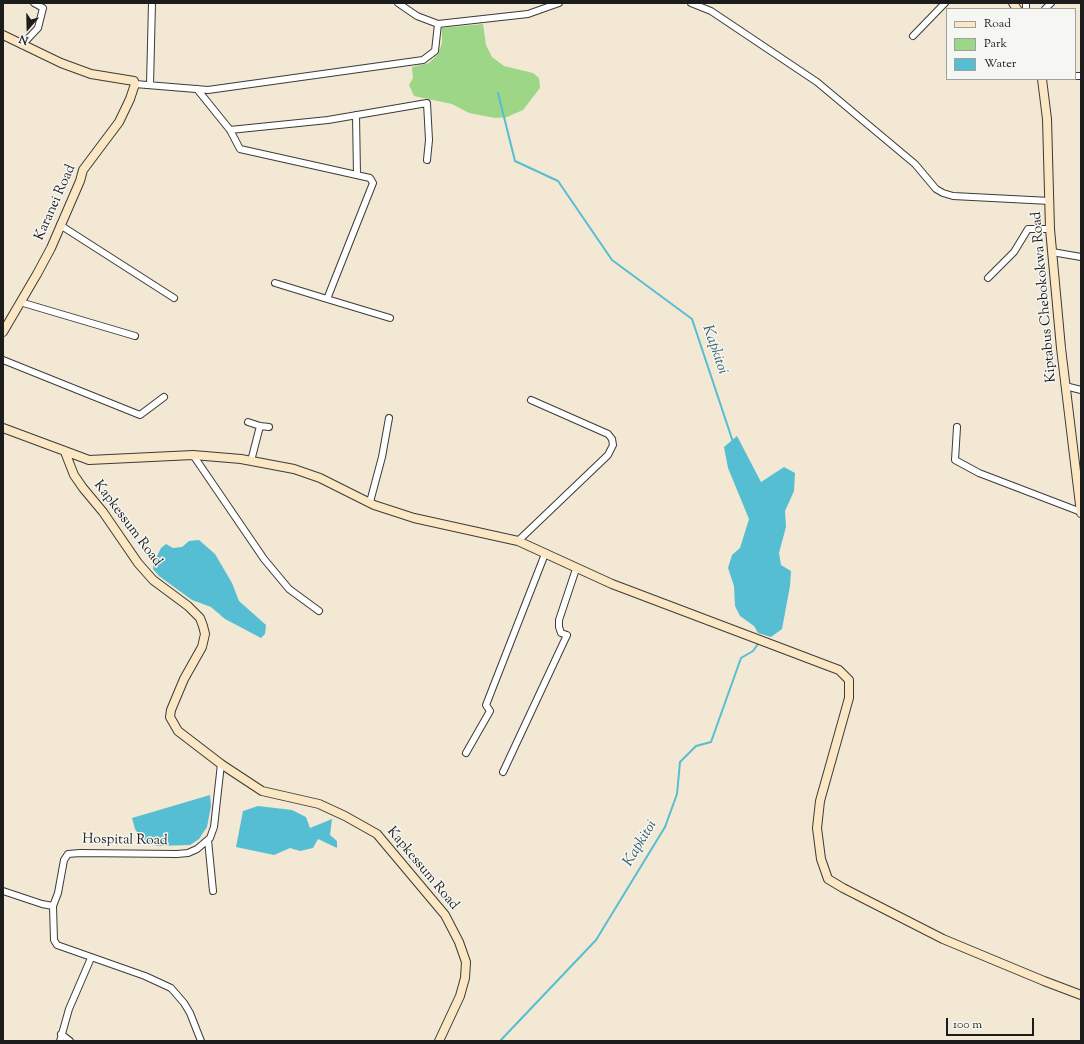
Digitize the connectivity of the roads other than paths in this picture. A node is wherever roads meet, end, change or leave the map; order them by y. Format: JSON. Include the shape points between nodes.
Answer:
{"nodes":[{"id":1,"x":34,"y":3,"type":"edge"},
{"id":2,"x":152,"y":3,"type":"edge"},
{"id":3,"x":398,"y":3,"type":"edge"},
{"id":4,"x":559,"y":3,"type":"edge"},
{"id":5,"x":690,"y":3,"type":"edge"},
{"id":6,"x":945,"y":3,"type":"edge"},
{"id":7,"x":438,"y":24,"type":"junction"},
{"id":8,"x":3,"y":35,"type":"edge"},
{"id":9,"x":913,"y":36,"type":"dead end"},
{"id":10,"x":22,"y":45,"type":"junction"},
{"id":11,"x":1042,"y":80,"type":"edge"},
{"id":12,"x":135,"y":84,"type":"junction"},
{"id":13,"x":150,"y":85,"type":"junction"},
{"id":14,"x":197,"y":89,"type":"junction"},
{"id":15,"x":356,"y":115,"type":"junction"},
{"id":16,"x":230,"y":130,"type":"junction"},
{"id":17,"x":427,"y":160,"type":"dead end"},
{"id":18,"x":357,"y":175,"type":"junction"},
{"id":19,"x":1050,"y":201,"type":"junction"},
{"id":20,"x":60,"y":225,"type":"junction"},
{"id":21,"x":1050,"y":230,"type":"junction"},
{"id":22,"x":1052,"y":252,"type":"junction"},
{"id":23,"x":1081,"y":256,"type":"edge"},
{"id":24,"x":988,"y":278,"type":"dead end"},
{"id":25,"x":275,"y":283,"type":"dead end"},
{"id":26,"x":174,"y":298,"type":"dead end"},
{"id":27,"x":327,"y":299,"type":"junction"},
{"id":28,"x":20,"y":302,"type":"junction"},
{"id":29,"x":390,"y":318,"type":"dead end"},
{"id":30,"x":3,"y":332,"type":"edge"},
{"id":31,"x":135,"y":336,"type":"dead end"},
{"id":32,"x":3,"y":360,"type":"edge"},
{"id":33,"x":1065,"y":386,"type":"junction"},
{"id":34,"x":1081,"y":390,"type":"edge"},
{"id":35,"x":164,"y":397,"type":"dead end"},
{"id":36,"x":531,"y":400,"type":"dead end"},
{"id":37,"x":389,"y":418,"type":"dead end"},
{"id":38,"x":248,"y":422,"type":"dead end"},
{"id":39,"x":260,"y":426,"type":"junction"},
{"id":40,"x":957,"y":427,"type":"dead end"},
{"id":41,"x":3,"y":428,"type":"edge"},
{"id":42,"x":269,"y":428,"type":"dead end"},
{"id":43,"x":65,"y":452,"type":"junction"},
{"id":44,"x":193,"y":455,"type":"junction"},
{"id":45,"x":251,"y":461,"type":"junction"},
{"id":46,"x":370,"y":502,"type":"junction"},
{"id":47,"x":1081,"y":513,"type":"edge"},
{"id":48,"x":518,"y":541,"type":"junction"},
{"id":49,"x":545,"y":554,"type":"junction"},
{"id":50,"x":576,"y":569,"type":"junction"},
{"id":51,"x":319,"y":611,"type":"dead end"},
{"id":52,"x":466,"y":753,"type":"dead end"},
{"id":53,"x":221,"y":764,"type":"junction"},
{"id":54,"x":503,"y":772,"type":"dead end"},
{"id":55,"x":208,"y":840,"type":"junction"},
{"id":56,"x":3,"y":891,"type":"edge"},
{"id":57,"x":213,"y":891,"type":"dead end"},
{"id":58,"x":53,"y":906,"type":"junction"},
{"id":59,"x":92,"y":958,"type":"junction"},
{"id":60,"x":1081,"y":995,"type":"edge"},
{"id":61,"x":61,"y":1034,"type":"junction"},
{"id":62,"x":60,"y":1041,"type":"edge"},
{"id":63,"x":70,"y":1041,"type":"edge"},
{"id":64,"x":201,"y":1041,"type":"edge"},
{"id":65,"x":439,"y":1041,"type":"edge"}],
"edges":[{"from":1,"to":10,"type":"street","via":[[43,8],[38,28]]},
{"from":2,"to":13,"type":"street"},
{"from":3,"to":7,"type":"street","via":[[417,16]]},
{"from":4,"to":7,"type":"street","via":[[528,14]]},
{"from":5,"to":19,"type":"street","via":[[711,11],[817,82],[915,164],[936,189],[943,193],[953,196]]},
{"from":6,"to":9,"type":"street"},
{"from":7,"to":14,"type":"street","via":[[435,51],[423,60],[208,90]]},
{"from":8,"to":10,"type":"street"},
{"from":10,"to":12,"type":"street","via":[[91,74],[134,81]]},
{"from":11,"to":19,"type":"street","name":"Kiptabus Chebokokwa Road","via":[[1047,120]]},
{"from":12,"to":13,"type":"street"},
{"from":12,"to":20,"type":"street","name":"Karanei Road","via":[[119,122],[83,170]]},
{"from":13,"to":14,"type":"street"},
{"from":14,"to":16,"type":"street"},
{"from":15,"to":16,"type":"street"},
{"from":15,"to":17,"type":"street","via":[[427,103]]},
{"from":15,"to":18,"type":"street"},
{"from":16,"to":18,"type":"street","via":[[240,149]]},
{"from":18,"to":27,"type":"street","via":[[370,178],[373,183]]},
{"from":19,"to":21,"type":"street","name":"Kiptabus Chebokokwa Road"},
{"from":20,"to":26,"type":"street"},
{"from":20,"to":28,"type":"street","name":"Karanei Road","via":[[37,274]]},
{"from":21,"to":22,"type":"street","name":"Kiptabus Chebokokwa Road"},
{"from":21,"to":24,"type":"street","via":[[1028,229],[1014,252]]},
{"from":22,"to":23,"type":"street"},
{"from":22,"to":33,"type":"street","name":"Kiptabus Chebokokwa Road"},
{"from":25,"to":27,"type":"street"},
{"from":27,"to":29,"type":"street"},
{"from":28,"to":30,"type":"street","name":"Karanei Road"},
{"from":28,"to":31,"type":"street"},
{"from":32,"to":35,"type":"street","via":[[140,415]]},
{"from":33,"to":34,"type":"street"},
{"from":33,"to":47,"type":"street","name":"Kiptabus Chebokokwa Road"},
{"from":36,"to":48,"type":"street","via":[[608,434],[613,445],[608,455]]},
{"from":37,"to":46,"type":"street"},
{"from":38,"to":39,"type":"street"},
{"from":39,"to":42,"type":"street"},
{"from":39,"to":45,"type":"street"},
{"from":40,"to":47,"type":"street","via":[[955,460],[979,473]]},
{"from":41,"to":43,"type":"street"},
{"from":43,"to":44,"type":"street","via":[[89,460],[102,461]]},
{"from":43,"to":53,"type":"street","name":"Kapkessum Road","via":[[74,475],[138,564],[153,580],[200,618],[204,640],[184,680],[170,717],[173,725],[183,736]]},
{"from":44,"to":45,"type":"street"},
{"from":44,"to":51,"type":"street","via":[[264,559],[289,589]]},
{"from":45,"to":46,"type":"street","via":[[294,468]]},
{"from":46,"to":48,"type":"street","via":[[431,523],[470,529]]},
{"from":48,"to":49,"type":"street"},
{"from":49,"to":50,"type":"street"},
{"from":49,"to":52,"type":"street","via":[[486,705],[490,711]]},
{"from":50,"to":54,"type":"street","via":[[559,620],[561,633],[567,635]]},
{"from":50,"to":60,"type":"street","via":[[848,676],[849,698],[820,800],[817,824],[821,858],[828,879],[943,939]]},
{"from":53,"to":55,"type":"street","via":[[214,827]]},
{"from":53,"to":65,"type":"street","name":"Kapkessum Road","via":[[262,791],[319,804],[377,834],[445,915],[466,962],[460,996]]},
{"from":55,"to":57,"type":"street"},
{"from":55,"to":58,"type":"street","name":"Hospital Road","via":[[197,849],[183,853],[68,854],[64,860]]},
{"from":56,"to":58,"type":"street"},
{"from":58,"to":59,"type":"street","via":[[56,944]]},
{"from":59,"to":61,"type":"street"},
{"from":59,"to":64,"type":"street","via":[[171,988],[190,1013]]},
{"from":61,"to":62,"type":"street"},
{"from":61,"to":63,"type":"street"}]}
